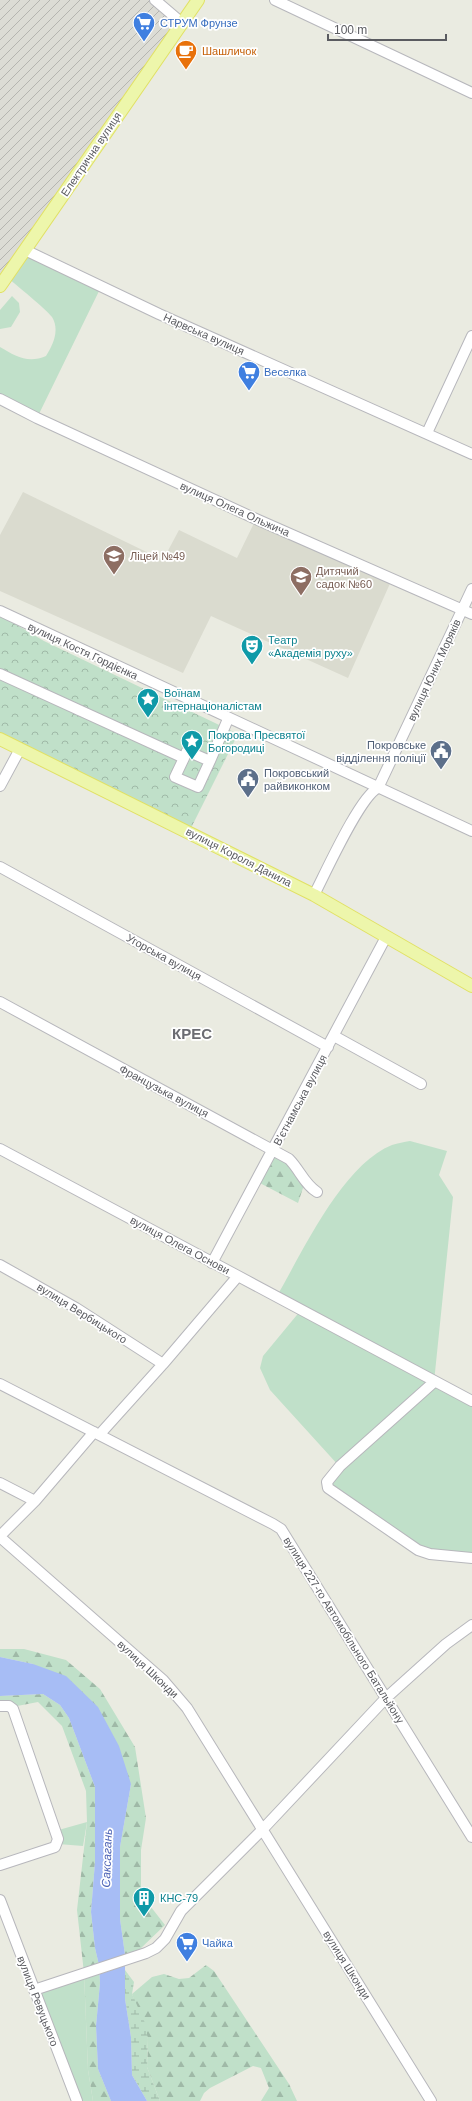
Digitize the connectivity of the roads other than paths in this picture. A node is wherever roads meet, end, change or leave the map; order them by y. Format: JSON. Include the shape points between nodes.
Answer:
{"nodes":[{"id":1,"x":155,"y":0,"type":"edge"},
{"id":2,"x":198,"y":0,"type":"edge"},
{"id":3,"x":275,"y":0,"type":"edge"},
{"id":4,"x":182,"y":23,"type":"junction"},
{"id":5,"x":472,"y":93,"type":"edge"},
{"id":6,"x":25,"y":250,"type":"junction"},
{"id":7,"x":0,"y":286,"type":"edge"},
{"id":8,"x":472,"y":336,"type":"edge"},
{"id":9,"x":0,"y":399,"type":"edge"},
{"id":10,"x":427,"y":433,"type":"junction"},
{"id":11,"x":472,"y":454,"type":"edge"},
{"id":12,"x":472,"y":589,"type":"edge"},
{"id":13,"x":462,"y":610,"type":"junction"},
{"id":14,"x":0,"y":611,"type":"edge"},
{"id":15,"x":472,"y":614,"type":"edge"},
{"id":16,"x":0,"y":674,"type":"edge"},
{"id":17,"x":228,"y":719,"type":"junction"},
{"id":18,"x":0,"y":739,"type":"edge"},
{"id":19,"x":20,"y":749,"type":"junction"},
{"id":20,"x":184,"y":758,"type":"junction"},
{"id":21,"x":210,"y":761,"type":"junction"},
{"id":22,"x":0,"y":786,"type":"edge"},
{"id":23,"x":378,"y":788,"type":"junction"},
{"id":24,"x":472,"y":831,"type":"edge"},
{"id":25,"x":0,"y":867,"type":"edge"},
{"id":26,"x":314,"y":895,"type":"junction"},
{"id":27,"x":386,"y":937,"type":"junction"},
{"id":28,"x":472,"y":986,"type":"edge"},
{"id":29,"x":0,"y":1002,"type":"edge"},
{"id":30,"x":334,"y":1036,"type":"junction"},
{"id":31,"x":328,"y":1047,"type":"junction"},
{"id":32,"x":421,"y":1084,"type":"dead end"},
{"id":33,"x":0,"y":1149,"type":"edge"},
{"id":34,"x":273,"y":1150,"type":"junction"},
{"id":35,"x":317,"y":1192,"type":"dead end"},
{"id":36,"x":212,"y":1263,"type":"junction"},
{"id":37,"x":0,"y":1265,"type":"edge"},
{"id":38,"x":238,"y":1276,"type":"junction"},
{"id":39,"x":163,"y":1364,"type":"junction"},
{"id":40,"x":434,"y":1382,"type":"junction"},
{"id":41,"x":0,"y":1384,"type":"edge"},
{"id":42,"x":472,"y":1401,"type":"edge"},
{"id":43,"x":97,"y":1433,"type":"junction"},
{"id":44,"x":0,"y":1483,"type":"edge"},
{"id":45,"x":35,"y":1501,"type":"junction"},
{"id":46,"x":0,"y":1536,"type":"edge"},
{"id":47,"x":472,"y":1558,"type":"edge"},
{"id":48,"x":470,"y":1630,"type":"edge"},
{"id":49,"x":386,"y":1698,"type":"junction"},
{"id":50,"x":0,"y":1706,"type":"edge"},
{"id":51,"x":262,"y":1830,"type":"junction"},
{"id":52,"x":472,"y":1838,"type":"edge"},
{"id":53,"x":0,"y":1865,"type":"edge"},
{"id":54,"x":0,"y":1900,"type":"edge"},
{"id":55,"x":34,"y":1990,"type":"junction"},
{"id":56,"x":77,"y":2101,"type":"edge"},
{"id":57,"x":431,"y":2101,"type":"edge"}],
"edges":[{"from":1,"to":4,"type":"street"},
{"from":2,"to":4,"type":"main road","name":"Електрична вулиця"},
{"from":3,"to":5,"type":"street"},
{"from":4,"to":6,"type":"main road","name":"Електрична вулиця"},
{"from":6,"to":7,"type":"main road","name":"Електрична вулиця"},
{"from":6,"to":10,"type":"street","name":"Нарвська вулиця","via":[[173,320]]},
{"from":8,"to":10,"type":"street"},
{"from":9,"to":13,"type":"street","name":"вулиця Олега Ольжича","via":[[44,422],[256,519]]},
{"from":10,"to":11,"type":"street","name":"Нарвська вулиця"},
{"from":12,"to":13,"type":"street","name":"вулиця Юних Моряків"},
{"from":13,"to":15,"type":"street","name":"вулиця Олега Ольжича"},
{"from":13,"to":23,"type":"street","name":"вулиця Юних Моряків"},
{"from":14,"to":17,"type":"street","name":"вулиця Костя Гордієнка"},
{"from":16,"to":20,"type":"street"},
{"from":17,"to":21,"type":"street"},
{"from":17,"to":23,"type":"street","name":"вулиця Костя Гордієнка"},
{"from":18,"to":19,"type":"main road","name":"вулиця Короля Данила"},
{"from":19,"to":22,"type":"street"},
{"from":19,"to":26,"type":"main road","name":"вулиця Короля Данила"},
{"from":20,"to":21,"type":"street","via":[[187,751]]},
{"from":20,"to":21,"type":"street","via":[[175,777],[198,787]]},
{"from":23,"to":24,"type":"street","name":"вулиця Костя Гордієнка"},
{"from":23,"to":26,"type":"street","name":"вулиця Юних Моряків","via":[[372,791],[362,805]]},
{"from":25,"to":31,"type":"street","name":"Угорська вулиця"},
{"from":26,"to":27,"type":"main road","name":"вулиця Короля Данила"},
{"from":27,"to":28,"type":"main road","name":"вулиця Короля Данила"},
{"from":27,"to":30,"type":"street","name":"Вʼєтнамська вулиця"},
{"from":29,"to":34,"type":"street","name":"Французька вулиця"},
{"from":30,"to":31,"type":"street","name":"Вʼєтнамська вулиця"},
{"from":30,"to":32,"type":"street"},
{"from":31,"to":34,"type":"street","name":"Вʼєтнамська вулиця"},
{"from":33,"to":36,"type":"street","name":"вулиця Олега Основи"},
{"from":34,"to":35,"type":"street","name":"Французька вулиця","via":[[289,1159],[299,1169],[305,1182]]},
{"from":34,"to":36,"type":"street","name":"Вʼєтнамська вулиця"},
{"from":36,"to":38,"type":"street","name":"вулиця Олега Основи"},
{"from":37,"to":39,"type":"street","name":"вулиця Вербицького","via":[[76,1308]]},
{"from":38,"to":39,"type":"street","name":"вулиця Олега Основи"},
{"from":38,"to":40,"type":"street"},
{"from":39,"to":43,"type":"street","name":"вулиця Олега Основи"},
{"from":40,"to":42,"type":"street"},
{"from":40,"to":47,"type":"street","via":[[340,1466],[327,1482],[328,1488],[418,1550],[430,1554]]},
{"from":41,"to":43,"type":"street","name":"вулиця 227-го Автомобільного Батальйону"},
{"from":43,"to":45,"type":"street","name":"вулиця Олега Основи"},
{"from":43,"to":49,"type":"street","name":"вулиця 227-го Автомобільного Батальйону","via":[[274,1524],[281,1530]]},
{"from":44,"to":45,"type":"street"},
{"from":45,"to":46,"type":"street","name":"вулиця Олега Основи"},
{"from":46,"to":51,"type":"street","name":"вулиця Шконди","via":[[175,1693],[187,1708]]},
{"from":48,"to":49,"type":"street","via":[[446,1644]]},
{"from":49,"to":51,"type":"street"},
{"from":49,"to":52,"type":"street","name":"вулиця 227-го Автомобільного Батальйону"},
{"from":50,"to":53,"type":"street","via":[[12,1707],[58,1844]]},
{"from":51,"to":55,"type":"street","via":[[177,1917],[165,1939],[156,1948]]},
{"from":51,"to":57,"type":"street","name":"вулиця Шконди"},
{"from":54,"to":55,"type":"street","name":"вулиця Ревуцького"},
{"from":55,"to":56,"type":"street","name":"вулиця Ревуцького"}]}
